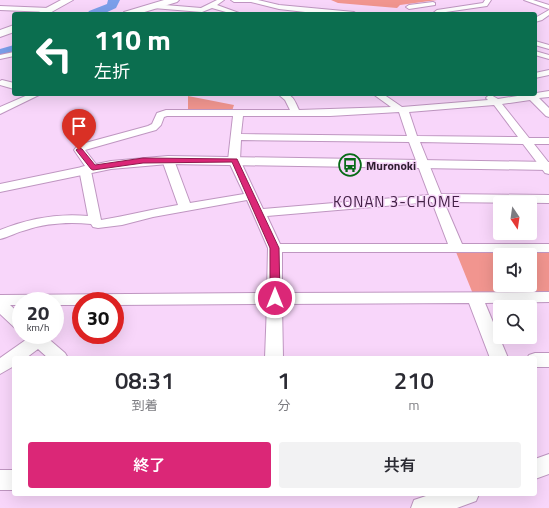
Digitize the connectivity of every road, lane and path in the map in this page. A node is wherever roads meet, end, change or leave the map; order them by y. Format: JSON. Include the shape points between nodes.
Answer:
{"nodes":[{"id":1,"x":68,"y":0,"type":"edge"},
{"id":2,"x":74,"y":0,"type":"edge"},
{"id":3,"x":174,"y":0,"type":"edge"},
{"id":4,"x":221,"y":0,"type":"edge"},
{"id":5,"x":234,"y":0,"type":"edge"},
{"id":6,"x":488,"y":0,"type":"edge"},
{"id":7,"x":527,"y":0,"type":"edge"},
{"id":8,"x":433,"y":4,"type":"dead end"},
{"id":9,"x":153,"y":6,"type":"junction"},
{"id":10,"x":212,"y":6,"type":"junction"},
{"id":11,"x":549,"y":7,"type":"edge"},
{"id":12,"x":0,"y":8,"type":"edge"},
{"id":13,"x":285,"y":9,"type":"dead end"},
{"id":14,"x":36,"y":12,"type":"edge"},
{"id":15,"x":47,"y":12,"type":"edge"},
{"id":16,"x":47,"y":12,"type":"edge"},
{"id":17,"x":134,"y":12,"type":"edge"},
{"id":18,"x":233,"y":12,"type":"edge"},
{"id":19,"x":271,"y":12,"type":"dead end"},
{"id":20,"x":326,"y":12,"type":"edge"},
{"id":21,"x":428,"y":12,"type":"edge"},
{"id":22,"x":438,"y":12,"type":"edge"},
{"id":23,"x":549,"y":12,"type":"edge"},
{"id":24,"x":537,"y":23,"type":"edge"},
{"id":25,"x":12,"y":26,"type":"edge"},
{"id":26,"x":12,"y":29,"type":"edge"},
{"id":27,"x":0,"y":30,"type":"edge"},
{"id":28,"x":0,"y":34,"type":"edge"},
{"id":29,"x":537,"y":44,"type":"edge"},
{"id":30,"x":549,"y":47,"type":"edge"},
{"id":31,"x":12,"y":54,"type":"edge"},
{"id":32,"x":537,"y":54,"type":"edge"},
{"id":33,"x":0,"y":57,"type":"edge"},
{"id":34,"x":549,"y":57,"type":"edge"},
{"id":35,"x":537,"y":69,"type":"edge"},
{"id":36,"x":548,"y":72,"type":"edge"},
{"id":37,"x":537,"y":75,"type":"edge"},
{"id":38,"x":2,"y":83,"type":"dead end"},
{"id":39,"x":12,"y":86,"type":"edge"},
{"id":40,"x":549,"y":94,"type":"edge"},
{"id":41,"x":33,"y":96,"type":"edge"},
{"id":42,"x":285,"y":96,"type":"edge"},
{"id":43,"x":380,"y":96,"type":"edge"},
{"id":44,"x":489,"y":96,"type":"edge"},
{"id":45,"x":533,"y":97,"type":"junction"},
{"id":46,"x":496,"y":102,"type":"junction"},
{"id":47,"x":401,"y":109,"type":"junction"},
{"id":48,"x":0,"y":111,"type":"edge"},
{"id":49,"x":238,"y":113,"type":"junction"},
{"id":50,"x":296,"y":113,"type":"junction"},
{"id":51,"x":549,"y":114,"type":"edge"},
{"id":52,"x":236,"y":137,"type":"junction"},
{"id":53,"x":413,"y":139,"type":"junction"},
{"id":54,"x":526,"y":140,"type":"junction"},
{"id":55,"x":549,"y":141,"type":"edge"},
{"id":56,"x":168,"y":160,"type":"junction"},
{"id":57,"x":234,"y":160,"type":"junction"},
{"id":58,"x":423,"y":164,"type":"junction"},
{"id":59,"x":548,"y":168,"type":"edge"},
{"id":60,"x":89,"y":169,"type":"junction"},
{"id":61,"x":0,"y":188,"type":"edge"},
{"id":62,"x":251,"y":196,"type":"junction"},
{"id":63,"x":436,"y":198,"type":"junction"},
{"id":64,"x":549,"y":199,"type":"edge"},
{"id":65,"x":185,"y":207,"type":"junction"},
{"id":66,"x":258,"y":213,"type":"junction"},
{"id":67,"x":94,"y":220,"type":"junction"},
{"id":68,"x":0,"y":235,"type":"edge"},
{"id":69,"x":275,"y":248,"type":"junction"},
{"id":70,"x":456,"y":248,"type":"junction"},
{"id":71,"x":549,"y":248,"type":"edge"},
{"id":72,"x":475,"y":297,"type":"junction"},
{"id":73,"x":549,"y":297,"type":"edge"},
{"id":74,"x":275,"y":298,"type":"junction"},
{"id":75,"x":0,"y":300,"type":"edge"},
{"id":76,"x":0,"y":305,"type":"edge"},
{"id":77,"x":12,"y":316,"type":"edge"},
{"id":78,"x":29,"y":344,"type":"edge"},
{"id":79,"x":43,"y":344,"type":"edge"},
{"id":80,"x":14,"y":356,"type":"edge"},
{"id":81,"x":57,"y":356,"type":"edge"},
{"id":82,"x":274,"y":356,"type":"edge"},
{"id":83,"x":498,"y":356,"type":"edge"},
{"id":84,"x":12,"y":357,"type":"edge"},
{"id":85,"x":537,"y":360,"type":"edge"},
{"id":86,"x":549,"y":360,"type":"edge"},
{"id":87,"x":0,"y":367,"type":"edge"},
{"id":88,"x":549,"y":464,"type":"edge"},
{"id":89,"x":537,"y":469,"type":"edge"},
{"id":90,"x":0,"y":480,"type":"edge"},
{"id":91,"x":12,"y":480,"type":"edge"},
{"id":92,"x":456,"y":496,"type":"edge"},
{"id":93,"x":422,"y":508,"type":"edge"}],
"edges":[{"from":1,"to":15,"type":"main road"},
{"from":2,"to":16,"type":"main road"},
{"from":3,"to":9,"type":"main road"},
{"from":4,"to":10,"type":"street"},
{"from":5,"to":20,"type":"street","via":[[251,0],[279,7]]},
{"from":6,"to":22,"type":"street","via":[[485,5]]},
{"from":7,"to":11,"type":"street"},
{"from":8,"to":21,"type":"street","via":[[412,6]]},
{"from":9,"to":10,"type":"street","via":[[197,10]]},
{"from":9,"to":17,"type":"main road"},
{"from":10,"to":18,"type":"street"},
{"from":12,"to":14,"type":"street"},
{"from":13,"to":19,"type":"street"},
{"from":23,"to":24,"type":"street"},
{"from":25,"to":27,"type":"main road"},
{"from":26,"to":28,"type":"main road"},
{"from":29,"to":30,"type":"street"},
{"from":31,"to":33,"type":"street"},
{"from":32,"to":34,"type":"street"},
{"from":35,"to":36,"type":"street"},
{"from":36,"to":37,"type":"street"},
{"from":38,"to":39,"type":"street"},
{"from":40,"to":45,"type":"street"},
{"from":41,"to":48,"type":"street"},
{"from":42,"to":50,"type":"street"},
{"from":43,"to":47,"type":"street"},
{"from":44,"to":46,"type":"street"},
{"from":45,"to":46,"type":"street"},
{"from":45,"to":51,"type":"street"},
{"from":46,"to":47,"type":"street"},
{"from":46,"to":54,"type":"street"},
{"from":47,"to":50,"type":"street","via":[[321,109]]},
{"from":47,"to":53,"type":"street"},
{"from":49,"to":50,"type":"street"},
{"from":49,"to":52,"type":"street"},
{"from":49,"to":60,"type":"street","via":[[160,115],[156,126],[152,128],[82,147],[79,150]]},
{"from":52,"to":53,"type":"street"},
{"from":52,"to":57,"type":"street"},
{"from":53,"to":54,"type":"street"},
{"from":53,"to":58,"type":"street"},
{"from":54,"to":55,"type":"street"},
{"from":54,"to":59,"type":"street"},
{"from":56,"to":57,"type":"street"},
{"from":56,"to":60,"type":"street","via":[[137,161]]},
{"from":56,"to":65,"type":"street"},
{"from":57,"to":58,"type":"street"},
{"from":57,"to":62,"type":"street"},
{"from":58,"to":59,"type":"street"},
{"from":58,"to":63,"type":"street"},
{"from":60,"to":61,"type":"street"},
{"from":60,"to":67,"type":"street"},
{"from":62,"to":65,"type":"street"},
{"from":62,"to":66,"type":"street"},
{"from":63,"to":64,"type":"street"},
{"from":63,"to":66,"type":"street"},
{"from":63,"to":70,"type":"street"},
{"from":65,"to":67,"type":"street","via":[[122,222],[98,224]]},
{"from":66,"to":69,"type":"street"},
{"from":67,"to":68,"type":"street","via":[[56,219]]},
{"from":69,"to":70,"type":"street"},
{"from":69,"to":74,"type":"street"},
{"from":70,"to":71,"type":"street"},
{"from":72,"to":73,"type":"street"},
{"from":72,"to":74,"type":"street"},
{"from":72,"to":83,"type":"street"},
{"from":74,"to":75,"type":"street"},
{"from":74,"to":82,"type":"street"},
{"from":76,"to":77,"type":"street"},
{"from":78,"to":80,"type":"street"},
{"from":79,"to":81,"type":"street"},
{"from":84,"to":87,"type":"street"},
{"from":85,"to":86,"type":"street"},
{"from":88,"to":89,"type":"street"},
{"from":90,"to":91,"type":"street"},
{"from":92,"to":93,"type":"street"}]}
